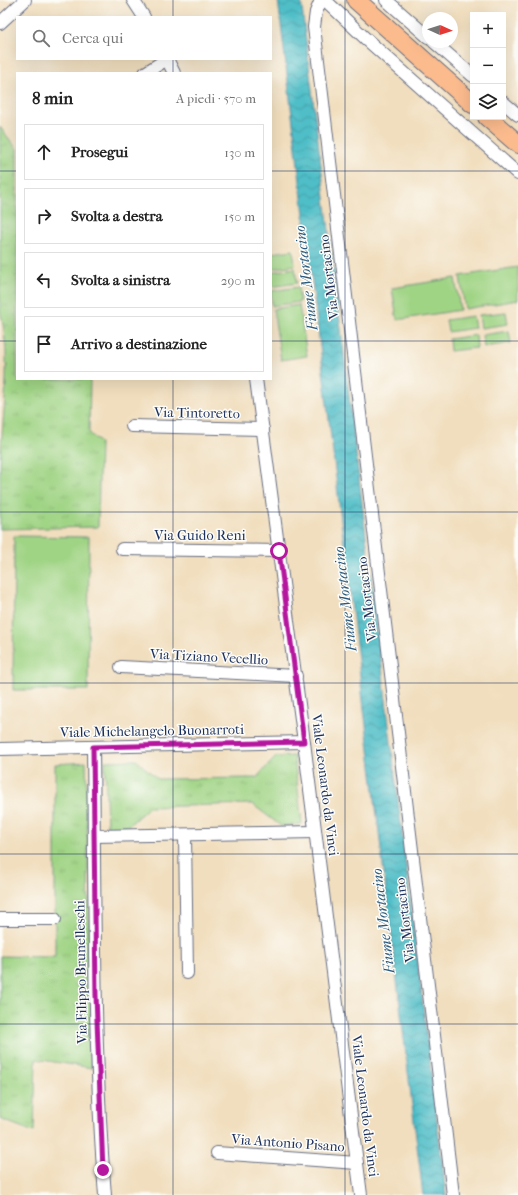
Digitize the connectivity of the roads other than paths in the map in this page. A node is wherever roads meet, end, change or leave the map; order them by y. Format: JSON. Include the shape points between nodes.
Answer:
{"nodes":[{"id":1,"x":25,"y":0,"type":"edge"},
{"id":2,"x":133,"y":0,"type":"edge"},
{"id":3,"x":321,"y":0,"type":"edge"},
{"id":4,"x":324,"y":0,"type":"edge"},
{"id":5,"x":356,"y":0,"type":"edge"},
{"id":6,"x":386,"y":0,"type":"edge"},
{"id":7,"x":143,"y":16,"type":"edge"},
{"id":8,"x":0,"y":23,"type":"edge"},
{"id":9,"x":422,"y":32,"type":"edge"},
{"id":10,"x":441,"y":48,"type":"edge"},
{"id":11,"x":165,"y":60,"type":"edge"},
{"id":12,"x":168,"y":60,"type":"edge"},
{"id":13,"x":147,"y":72,"type":"edge"},
{"id":14,"x":174,"y":72,"type":"edge"},
{"id":15,"x":470,"y":73,"type":"edge"},
{"id":16,"x":470,"y":101,"type":"edge"},
{"id":17,"x":506,"y":105,"type":"edge"},
{"id":18,"x":518,"y":115,"type":"edge"},
{"id":19,"x":490,"y":120,"type":"edge"},
{"id":20,"x":518,"y":144,"type":"edge"},
{"id":21,"x":518,"y":174,"type":"edge"},
{"id":22,"x":256,"y":380,"type":"edge"},
{"id":23,"x":132,"y":426,"type":"dead end"},
{"id":24,"x":263,"y":429,"type":"junction"},
{"id":25,"x":122,"y":549,"type":"dead end"},
{"id":26,"x":279,"y":551,"type":"junction"},
{"id":27,"x":121,"y":667,"type":"dead end"},
{"id":28,"x":296,"y":676,"type":"junction"},
{"id":29,"x":304,"y":742,"type":"junction"},
{"id":30,"x":93,"y":747,"type":"junction"},
{"id":31,"x":0,"y":749,"type":"edge"},
{"id":32,"x":315,"y":832,"type":"junction"},
{"id":33,"x":185,"y":835,"type":"junction"},
{"id":34,"x":94,"y":836,"type":"junction"},
{"id":35,"x":0,"y":919,"type":"edge"},
{"id":36,"x":55,"y":919,"type":"dead end"},
{"id":37,"x":187,"y":973,"type":"dead end"},
{"id":38,"x":216,"y":1153,"type":"dead end"},
{"id":39,"x":357,"y":1163,"type":"junction"},
{"id":40,"x":105,"y":1195,"type":"edge"},
{"id":41,"x":361,"y":1195,"type":"edge"},
{"id":42,"x":453,"y":1195,"type":"edge"}],
"edges":[{"from":1,"to":8,"type":"street"},
{"from":2,"to":7,"type":"street"},
{"from":3,"to":42,"type":"street","name":"Via Mortacino","via":[[314,27]]},
{"from":4,"to":21,"type":"street"},
{"from":5,"to":16,"type":"main road"},
{"from":6,"to":9,"type":"street"},
{"from":10,"to":15,"type":"street"},
{"from":11,"to":13,"type":"street"},
{"from":12,"to":14,"type":"street"},
{"from":17,"to":18,"type":"street"},
{"from":19,"to":20,"type":"main road"},
{"from":22,"to":24,"type":"street","name":"Viale Leonardo da Vinci"},
{"from":23,"to":24,"type":"street","name":"Via Tintoretto"},
{"from":24,"to":26,"type":"street","name":"Viale Leonardo da Vinci"},
{"from":25,"to":26,"type":"street","name":"Via Guido Reni"},
{"from":26,"to":28,"type":"street","name":"Viale Leonardo da Vinci"},
{"from":27,"to":28,"type":"street","name":"Via Tiziano Vecellio"},
{"from":28,"to":29,"type":"street","name":"Viale Leonardo da Vinci"},
{"from":29,"to":30,"type":"street","name":"Viale Michelangelo Buonarroti"},
{"from":29,"to":32,"type":"street","name":"Viale Leonardo da Vinci"},
{"from":30,"to":31,"type":"street","name":"Viale Michelangelo Buonarroti"},
{"from":30,"to":34,"type":"street","name":"Via Filippo Brunelleschi"},
{"from":32,"to":33,"type":"street"},
{"from":32,"to":39,"type":"street","name":"Viale Leonardo da Vinci"},
{"from":33,"to":34,"type":"street"},
{"from":33,"to":37,"type":"street"},
{"from":34,"to":40,"type":"street","name":"Via Filippo Brunelleschi","via":[[97,1021]]},
{"from":35,"to":36,"type":"street"},
{"from":38,"to":39,"type":"street","name":"Via Antonio Pisano"},
{"from":39,"to":41,"type":"street","name":"Viale Leonardo da Vinci"}]}
